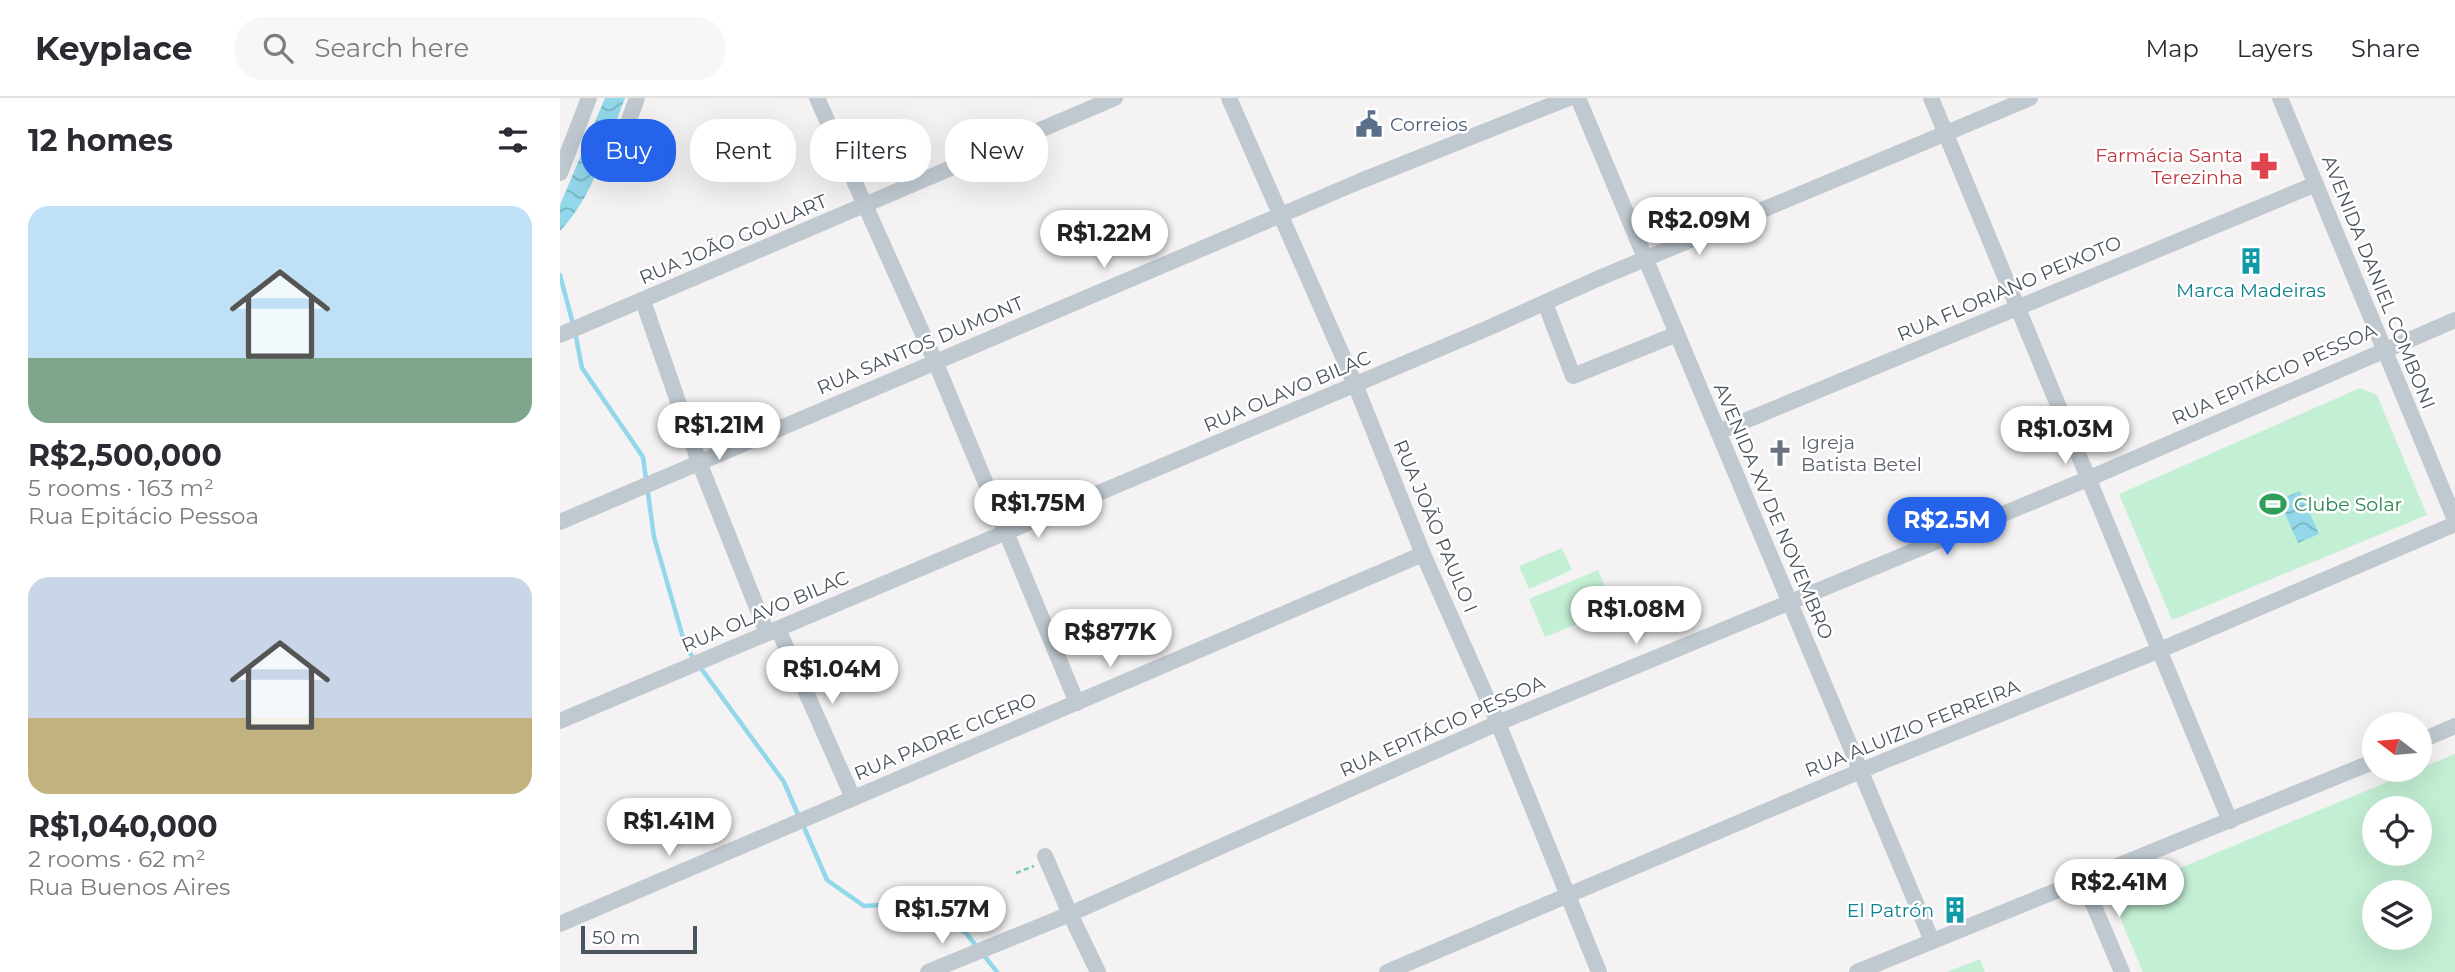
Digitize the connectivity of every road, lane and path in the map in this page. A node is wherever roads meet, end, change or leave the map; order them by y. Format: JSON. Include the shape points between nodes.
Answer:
{"nodes":[{"id":1,"x":589,"y":98,"type":"edge"},
{"id":2,"x":637,"y":98,"type":"edge"},
{"id":3,"x":817,"y":98,"type":"edge"},
{"id":4,"x":1115,"y":98,"type":"edge"},
{"id":5,"x":1229,"y":98,"type":"edge"},
{"id":6,"x":1569,"y":98,"type":"edge"},
{"id":7,"x":1578,"y":98,"type":"edge"},
{"id":8,"x":1931,"y":98,"type":"edge"},
{"id":9,"x":2030,"y":98,"type":"edge"},
{"id":10,"x":2280,"y":98,"type":"edge"},
{"id":11,"x":629,"y":119,"type":"edge"},
{"id":12,"x":1946,"y":133,"type":"junction"},
{"id":13,"x":560,"y":173,"type":"edge"},
{"id":14,"x":2316,"y":184,"type":"junction"},
{"id":15,"x":863,"y":206,"type":"junction"},
{"id":16,"x":1281,"y":216,"type":"junction"},
{"id":17,"x":1646,"y":259,"type":"junction"},
{"id":18,"x":643,"y":301,"type":"junction"},
{"id":19,"x":1545,"y":303,"type":"junction"},
{"id":20,"x":2018,"y":307,"type":"junction"},
{"id":21,"x":2455,"y":320,"type":"edge"},
{"id":22,"x":562,"y":334,"type":"edge"},
{"id":23,"x":1677,"y":334,"type":"junction"},
{"id":24,"x":2384,"y":349,"type":"junction"},
{"id":25,"x":935,"y":361,"type":"junction"},
{"id":26,"x":1355,"y":384,"type":"junction"},
{"id":27,"x":1718,"y":432,"type":"junction"},
{"id":28,"x":699,"y":462,"type":"junction"},
{"id":29,"x":2090,"y":478,"type":"junction"},
{"id":30,"x":560,"y":522,"type":"edge"},
{"id":31,"x":2455,"y":522,"type":"edge"},
{"id":32,"x":1006,"y":533,"type":"junction"},
{"id":33,"x":1423,"y":554,"type":"junction"},
{"id":34,"x":1789,"y":603,"type":"junction"},
{"id":35,"x":773,"y":631,"type":"junction"},
{"id":36,"x":2160,"y":650,"type":"junction"},
{"id":37,"x":1077,"y":703,"type":"junction"},
{"id":38,"x":560,"y":721,"type":"edge"},
{"id":39,"x":1498,"y":723,"type":"junction"},
{"id":40,"x":2455,"y":726,"type":"edge"},
{"id":41,"x":2432,"y":736,"type":"edge"},
{"id":42,"x":2362,"y":766,"type":"edge"},
{"id":43,"x":1861,"y":771,"type":"junction"},
{"id":44,"x":853,"y":798,"type":"junction"},
{"id":45,"x":2230,"y":821,"type":"junction"},
{"id":46,"x":1045,"y":856,"type":"dead end"},
{"id":47,"x":2083,"y":880,"type":"junction"},
{"id":48,"x":1568,"y":896,"type":"junction"},
{"id":49,"x":1070,"y":914,"type":"junction"},
{"id":50,"x":560,"y":924,"type":"edge"},
{"id":51,"x":1932,"y":941,"type":"junction"},
{"id":52,"x":928,"y":972,"type":"edge"},
{"id":53,"x":1098,"y":972,"type":"edge"},
{"id":54,"x":1387,"y":972,"type":"edge"},
{"id":55,"x":1599,"y":972,"type":"edge"},
{"id":56,"x":1857,"y":972,"type":"edge"},
{"id":57,"x":2122,"y":972,"type":"edge"}],
"edges":[{"from":1,"to":13,"type":"street"},
{"from":2,"to":11,"type":"street"},
{"from":3,"to":15,"type":"street"},
{"from":4,"to":15,"type":"street","name":"RUA JOÃO GOULART"},
{"from":5,"to":16,"type":"street","name":"RUA JOÃO PAULO I"},
{"from":6,"to":16,"type":"street","name":"RUA SANTOS DUMONT"},
{"from":7,"to":17,"type":"street","name":"AVENIDA XV DE NOVEMBRO"},
{"from":8,"to":12,"type":"street"},
{"from":9,"to":12,"type":"street","name":"RUA OLAVO BILAC"},
{"from":10,"to":14,"type":"street","name":"AVENIDA DANIEL COMBONI"},
{"from":12,"to":17,"type":"street","name":"RUA OLAVO BILAC"},
{"from":12,"to":20,"type":"street"},
{"from":14,"to":20,"type":"street","name":"RUA FLORIANO PEIXOTO"},
{"from":14,"to":24,"type":"street","name":"AVENIDA DANIEL COMBONI"},
{"from":15,"to":18,"type":"street","name":"RUA JOÃO GOULART"},
{"from":15,"to":25,"type":"street"},
{"from":16,"to":25,"type":"street","name":"RUA SANTOS DUMONT"},
{"from":16,"to":26,"type":"street","name":"RUA JOÃO PAULO I"},
{"from":17,"to":19,"type":"street","name":"RUA OLAVO BILAC"},
{"from":17,"to":23,"type":"street","name":"AVENIDA XV DE NOVEMBRO"},
{"from":18,"to":22,"type":"street","name":"RUA JOÃO GOULART"},
{"from":18,"to":28,"type":"street"},
{"from":19,"to":23,"type":"street","via":[[1573,376]]},
{"from":19,"to":26,"type":"street","name":"RUA OLAVO BILAC"},
{"from":20,"to":27,"type":"street","name":"RUA FLORIANO PEIXOTO"},
{"from":20,"to":29,"type":"street"},
{"from":21,"to":24,"type":"street","name":"RUA EPITÁCIO PESSOA"},
{"from":23,"to":27,"type":"street","name":"AVENIDA XV DE NOVEMBRO"},
{"from":24,"to":29,"type":"street","name":"RUA EPITÁCIO PESSOA"},
{"from":24,"to":31,"type":"street","name":"AVENIDA DANIEL COMBONI"},
{"from":25,"to":28,"type":"street","name":"RUA SANTOS DUMONT"},
{"from":25,"to":32,"type":"street"},
{"from":26,"to":32,"type":"street","name":"RUA OLAVO BILAC"},
{"from":26,"to":33,"type":"street","name":"RUA JOÃO PAULO I"},
{"from":27,"to":34,"type":"street","name":"AVENIDA XV DE NOVEMBRO"},
{"from":28,"to":30,"type":"street","name":"RUA SANTOS DUMONT"},
{"from":28,"to":35,"type":"street"},
{"from":29,"to":34,"type":"street","name":"RUA EPITÁCIO PESSOA"},
{"from":29,"to":36,"type":"street"},
{"from":31,"to":36,"type":"street","name":"RUA ALUIZIO FERREIRA"},
{"from":32,"to":35,"type":"street","name":"RUA OLAVO BILAC"},
{"from":32,"to":37,"type":"street"},
{"from":33,"to":37,"type":"street","name":"RUA PADRE CICERO"},
{"from":33,"to":39,"type":"street","name":"RUA JOÃO PAULO I"},
{"from":34,"to":39,"type":"street","name":"RUA EPITÁCIO PESSOA"},
{"from":34,"to":43,"type":"street","name":"AVENIDA XV DE NOVEMBRO"},
{"from":35,"to":38,"type":"street","name":"RUA OLAVO BILAC"},
{"from":35,"to":44,"type":"street"},
{"from":36,"to":43,"type":"street","name":"RUA ALUIZIO FERREIRA"},
{"from":36,"to":45,"type":"street"},
{"from":37,"to":44,"type":"street","name":"RUA PADRE CICERO"},
{"from":39,"to":48,"type":"street","name":"RUA JOÃO PAULO I"},
{"from":39,"to":49,"type":"street","name":"RUA EPITÁCIO PESSOA"},
{"from":40,"to":41,"type":"street"},
{"from":42,"to":45,"type":"street"},
{"from":43,"to":48,"type":"street","name":"RUA ALUIZIO FERREIRA"},
{"from":43,"to":51,"type":"street","name":"AVENIDA XV DE NOVEMBRO"},
{"from":44,"to":50,"type":"street","name":"RUA PADRE CICERO"},
{"from":45,"to":47,"type":"street"},
{"from":46,"to":49,"type":"street"},
{"from":47,"to":51,"type":"street"},
{"from":47,"to":57,"type":"street"},
{"from":48,"to":54,"type":"street","name":"RUA ALUIZIO FERREIRA"},
{"from":48,"to":55,"type":"street","name":"RUA JOÃO PAULO I"},
{"from":49,"to":52,"type":"street","name":"RUA EPITÁCIO PESSOA"},
{"from":49,"to":53,"type":"street"},
{"from":51,"to":56,"type":"street"}]}
